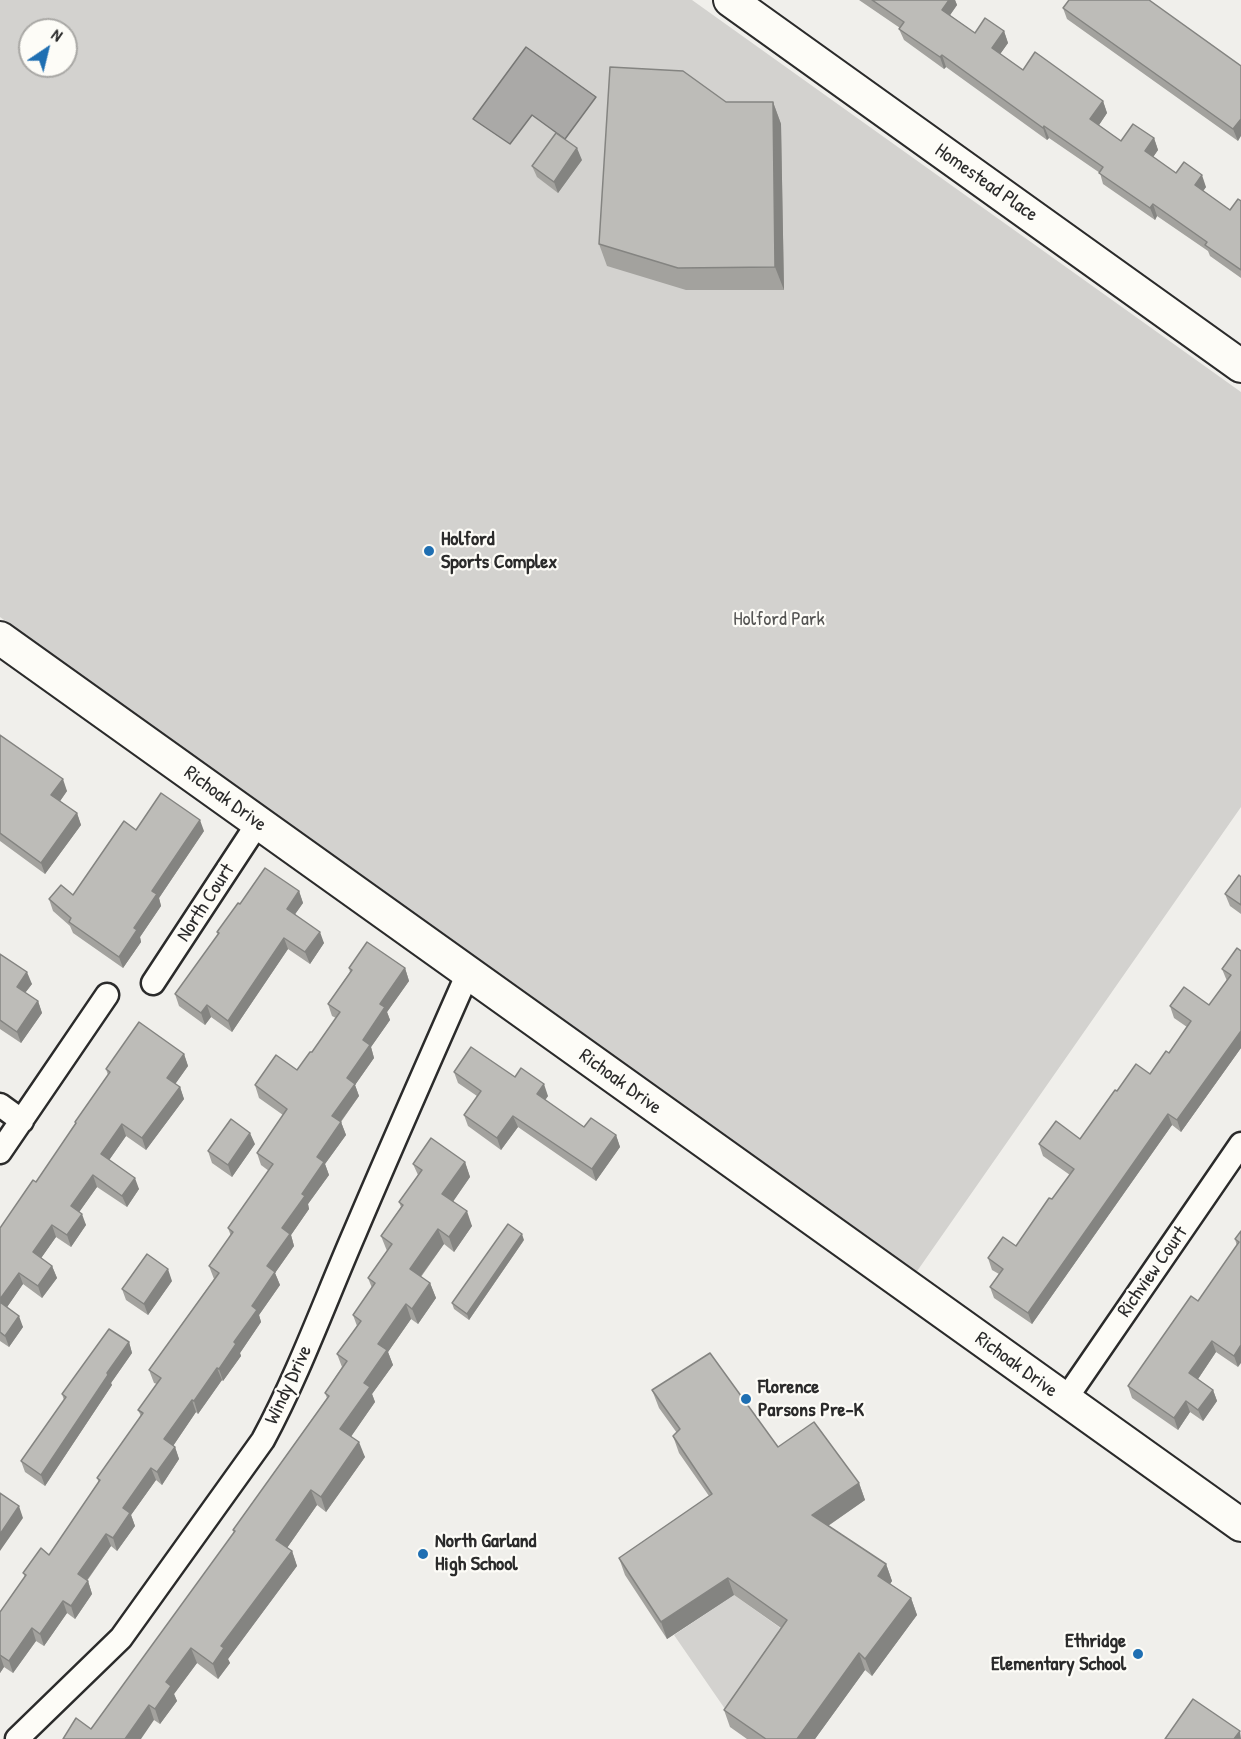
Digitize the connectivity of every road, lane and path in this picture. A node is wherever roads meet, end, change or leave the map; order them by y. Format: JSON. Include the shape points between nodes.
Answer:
{"nodes":[{"id":1,"x":730,"y":0,"type":"edge"},
{"id":2,"x":1241,"y":366,"type":"edge"},
{"id":3,"x":0,"y":638,"type":"edge"},
{"id":4,"x":258,"y":823,"type":"junction"},
{"id":5,"x":468,"y":973,"type":"junction"},
{"id":6,"x":153,"y":983,"type":"dead end"},
{"id":7,"x":107,"y":995,"type":"dead end"},
{"id":8,"x":0,"y":1105,"type":"edge"},
{"id":9,"x":22,"y":1121,"type":"junction"},
{"id":10,"x":1241,"y":1144,"type":"edge"},
{"id":11,"x":0,"y":1152,"type":"edge"},
{"id":12,"x":1065,"y":1400,"type":"junction"},
{"id":13,"x":1241,"y":1526,"type":"edge"},
{"id":14,"x":17,"y":1739,"type":"edge"}],
"edges":[{"from":1,"to":2,"type":"street","name":"Homestead Place"},
{"from":3,"to":4,"type":"street","name":"Richoak Drive"},
{"from":4,"to":5,"type":"street","name":"Richoak Drive"},
{"from":4,"to":6,"type":"street","name":"North Court"},
{"from":5,"to":12,"type":"street","name":"Richoak Drive"},
{"from":5,"to":14,"type":"street","name":"Windy Drive","via":[[298,1369],[263,1440],[121,1638]]},
{"from":7,"to":9,"type":"street"},
{"from":8,"to":9,"type":"street"},
{"from":9,"to":11,"type":"street"},
{"from":10,"to":12,"type":"street","name":"Richview Court"},
{"from":12,"to":13,"type":"street","name":"Richoak Drive"}]}
